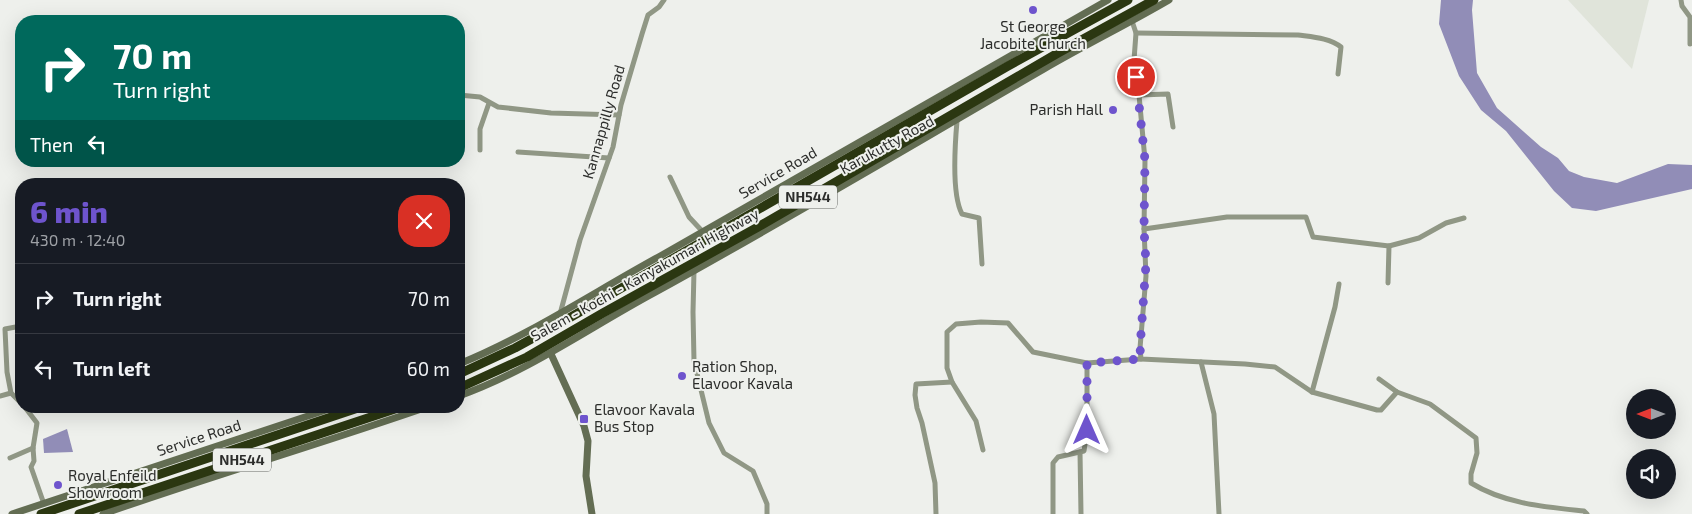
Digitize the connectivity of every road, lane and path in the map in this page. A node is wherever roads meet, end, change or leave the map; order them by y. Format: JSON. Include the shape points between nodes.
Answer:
{"nodes":[{"id":1,"x":664,"y":0,"type":"edge"},
{"id":2,"x":1108,"y":0,"type":"edge"},
{"id":3,"x":1128,"y":0,"type":"edge"},
{"id":4,"x":1154,"y":0,"type":"edge"},
{"id":5,"x":1169,"y":0,"type":"edge"},
{"id":6,"x":1681,"y":0,"type":"edge"},
{"id":7,"x":1132,"y":21,"type":"junction"},
{"id":8,"x":1136,"y":33,"type":"junction"},
{"id":9,"x":1690,"y":44,"type":"dead end"},
{"id":10,"x":1338,"y":74,"type":"dead end"},
{"id":11,"x":1139,"y":95,"type":"junction"},
{"id":12,"x":465,"y":97,"type":"edge"},
{"id":13,"x":488,"y":103,"type":"junction"},
{"id":14,"x":619,"y":114,"type":"junction"},
{"id":15,"x":957,"y":121,"type":"junction"},
{"id":16,"x":1173,"y":128,"type":"dead end"},
{"id":17,"x":480,"y":150,"type":"dead end"},
{"id":18,"x":518,"y":152,"type":"dead end"},
{"id":19,"x":609,"y":158,"type":"junction"},
{"id":20,"x":670,"y":177,"type":"dead end"},
{"id":21,"x":1464,"y":218,"type":"dead end"},
{"id":22,"x":1144,"y":228,"type":"junction"},
{"id":23,"x":703,"y":232,"type":"junction"},
{"id":24,"x":1389,"y":246,"type":"junction"},
{"id":25,"x":982,"y":264,"type":"dead end"},
{"id":26,"x":694,"y":271,"type":"junction"},
{"id":27,"x":1388,"y":283,"type":"dead end"},
{"id":28,"x":1339,"y":284,"type":"dead end"},
{"id":29,"x":560,"y":314,"type":"junction"},
{"id":30,"x":557,"y":325,"type":"junction"},
{"id":31,"x":15,"y":327,"type":"edge"},
{"id":32,"x":550,"y":349,"type":"junction"},
{"id":33,"x":1141,"y":359,"type":"junction"},
{"id":34,"x":465,"y":361,"type":"edge"},
{"id":35,"x":1201,"y":362,"type":"junction"},
{"id":36,"x":1087,"y":363,"type":"junction"},
{"id":37,"x":465,"y":371,"type":"edge"},
{"id":38,"x":1379,"y":379,"type":"dead end"},
{"id":39,"x":952,"y":382,"type":"junction"},
{"id":40,"x":465,"y":385,"type":"edge"},
{"id":41,"x":1312,"y":392,"type":"junction"},
{"id":42,"x":1397,"y":392,"type":"junction"},
{"id":43,"x":11,"y":393,"type":"junction"},
{"id":44,"x":465,"y":393,"type":"edge"},
{"id":45,"x":0,"y":396,"type":"edge"},
{"id":46,"x":15,"y":397,"type":"edge"},
{"id":47,"x":29,"y":413,"type":"edge"},
{"id":48,"x":317,"y":413,"type":"edge"},
{"id":49,"x":343,"y":413,"type":"edge"},
{"id":50,"x":383,"y":413,"type":"edge"},
{"id":51,"x":410,"y":413,"type":"edge"},
{"id":52,"x":33,"y":448,"type":"junction"},
{"id":53,"x":983,"y":450,"type":"dead end"},
{"id":54,"x":1080,"y":452,"type":"junction"},
{"id":55,"x":10,"y":458,"type":"dead end"},
{"id":56,"x":44,"y":504,"type":"junction"},
{"id":57,"x":12,"y":514,"type":"edge"},
{"id":58,"x":41,"y":514,"type":"edge"},
{"id":59,"x":79,"y":514,"type":"edge"},
{"id":60,"x":102,"y":514,"type":"edge"},
{"id":61,"x":592,"y":514,"type":"edge"},
{"id":62,"x":767,"y":514,"type":"edge"},
{"id":63,"x":936,"y":514,"type":"edge"},
{"id":64,"x":1053,"y":514,"type":"edge"},
{"id":65,"x":1081,"y":514,"type":"edge"},
{"id":66,"x":1219,"y":514,"type":"edge"},
{"id":67,"x":1587,"y":514,"type":"edge"}],
"edges":[{"from":1,"to":14,"type":"street","name":"Kannappilly Road","via":[[648,15]]},
{"from":2,"to":23,"type":"street","name":"Service Road"},
{"from":3,"to":30,"type":"highway","name":"Salem - Kochi - Kanyakumari Highway","number":"NH544"},
{"from":4,"to":32,"type":"highway","name":"Salem - Kochi - Kanyakumari Highway","number":"NH544","via":[[636,294]]},
{"from":5,"to":7,"type":"street","name":"Karukutty Road"},
{"from":6,"to":9,"type":"street","via":[[1690,17]]},
{"from":7,"to":8,"type":"street"},
{"from":7,"to":15,"type":"street","name":"Karukutty Road"},
{"from":8,"to":10,"type":"street","via":[[1298,35],[1324,40],[1341,47]]},
{"from":8,"to":11,"type":"street","via":[[1134,60]]},
{"from":11,"to":16,"type":"street","via":[[1168,94]]},
{"from":11,"to":22,"type":"street","via":[[1145,160]]},
{"from":12,"to":13,"type":"street","via":[[480,98]]},
{"from":13,"to":14,"type":"street","via":[[551,113]]},
{"from":13,"to":17,"type":"street","via":[[480,129]]},
{"from":14,"to":19,"type":"street","name":"Kannappilly Road"},
{"from":15,"to":25,"type":"street","via":[[954,154],[958,198],[962,214],[979,218]]},
{"from":15,"to":26,"type":"street","name":"Karukutty Road"},
{"from":18,"to":19,"type":"street"},
{"from":19,"to":29,"type":"street","name":"Kannappilly Road","via":[[580,240]]},
{"from":20,"to":23,"type":"street","via":[[689,217]]},
{"from":21,"to":24,"type":"street","via":[[1446,223],[1419,238]]},
{"from":22,"to":24,"type":"street","via":[[1227,217],[1306,217],[1313,237]]},
{"from":22,"to":33,"type":"street","via":[[1146,276]]},
{"from":23,"to":29,"type":"street","name":"Service Road"},
{"from":24,"to":27,"type":"street"},
{"from":26,"to":32,"type":"street","name":"Karukutty Road"},
{"from":26,"to":62,"type":"street","via":[[694,361],[709,423],[724,453],[753,471],[767,504]]},
{"from":28,"to":41,"type":"street"},
{"from":29,"to":30,"type":"highway"},
{"from":29,"to":34,"type":"street","name":"Service Road"},
{"from":30,"to":37,"type":"highway","name":"Salem - Kochi - Kanyakumari Highway","number":"NH544"},
{"from":31,"to":43,"type":"street","via":[[4,329]]},
{"from":32,"to":40,"type":"highway","name":"Salem - Kochi - Kanyakumari Highway","number":"NH544"},
{"from":32,"to":44,"type":"street","name":"Karukutty Road","via":[[502,378]]},
{"from":32,"to":61,"type":"street","via":[[588,441],[586,476]]},
{"from":33,"to":35,"type":"street"},
{"from":33,"to":36,"type":"street"},
{"from":35,"to":41,"type":"street","via":[[1275,367]]},
{"from":35,"to":66,"type":"street","via":[[1214,414]]},
{"from":36,"to":39,"type":"street","via":[[1033,352],[1008,323],[956,324],[947,332],[947,368]]},
{"from":36,"to":54,"type":"street","via":[[1087,430],[1084,450]]},
{"from":38,"to":42,"type":"street"},
{"from":39,"to":53,"type":"street","via":[[976,421]]},
{"from":39,"to":63,"type":"street","via":[[916,384],[917,408],[935,483]]},
{"from":41,"to":42,"type":"street","via":[[1377,410],[1381,410]]},
{"from":42,"to":67,"type":"street","via":[[1430,404],[1476,438],[1477,453],[1471,483],[1530,505]]},
{"from":43,"to":45,"type":"street"},
{"from":43,"to":46,"type":"street"},
{"from":47,"to":52,"type":"street","via":[[37,423]]},
{"from":48,"to":56,"type":"street","name":"Service Road"},
{"from":49,"to":58,"type":"highway","number":"NH544"},
{"from":50,"to":59,"type":"highway","number":"NH544"},
{"from":51,"to":60,"type":"street"},
{"from":52,"to":55,"type":"street"},
{"from":52,"to":56,"type":"street","via":[[32,467]]},
{"from":54,"to":64,"type":"street","via":[[1058,457],[1053,463]]},
{"from":54,"to":65,"type":"street"},
{"from":56,"to":57,"type":"street","name":"Service Road"}]}
